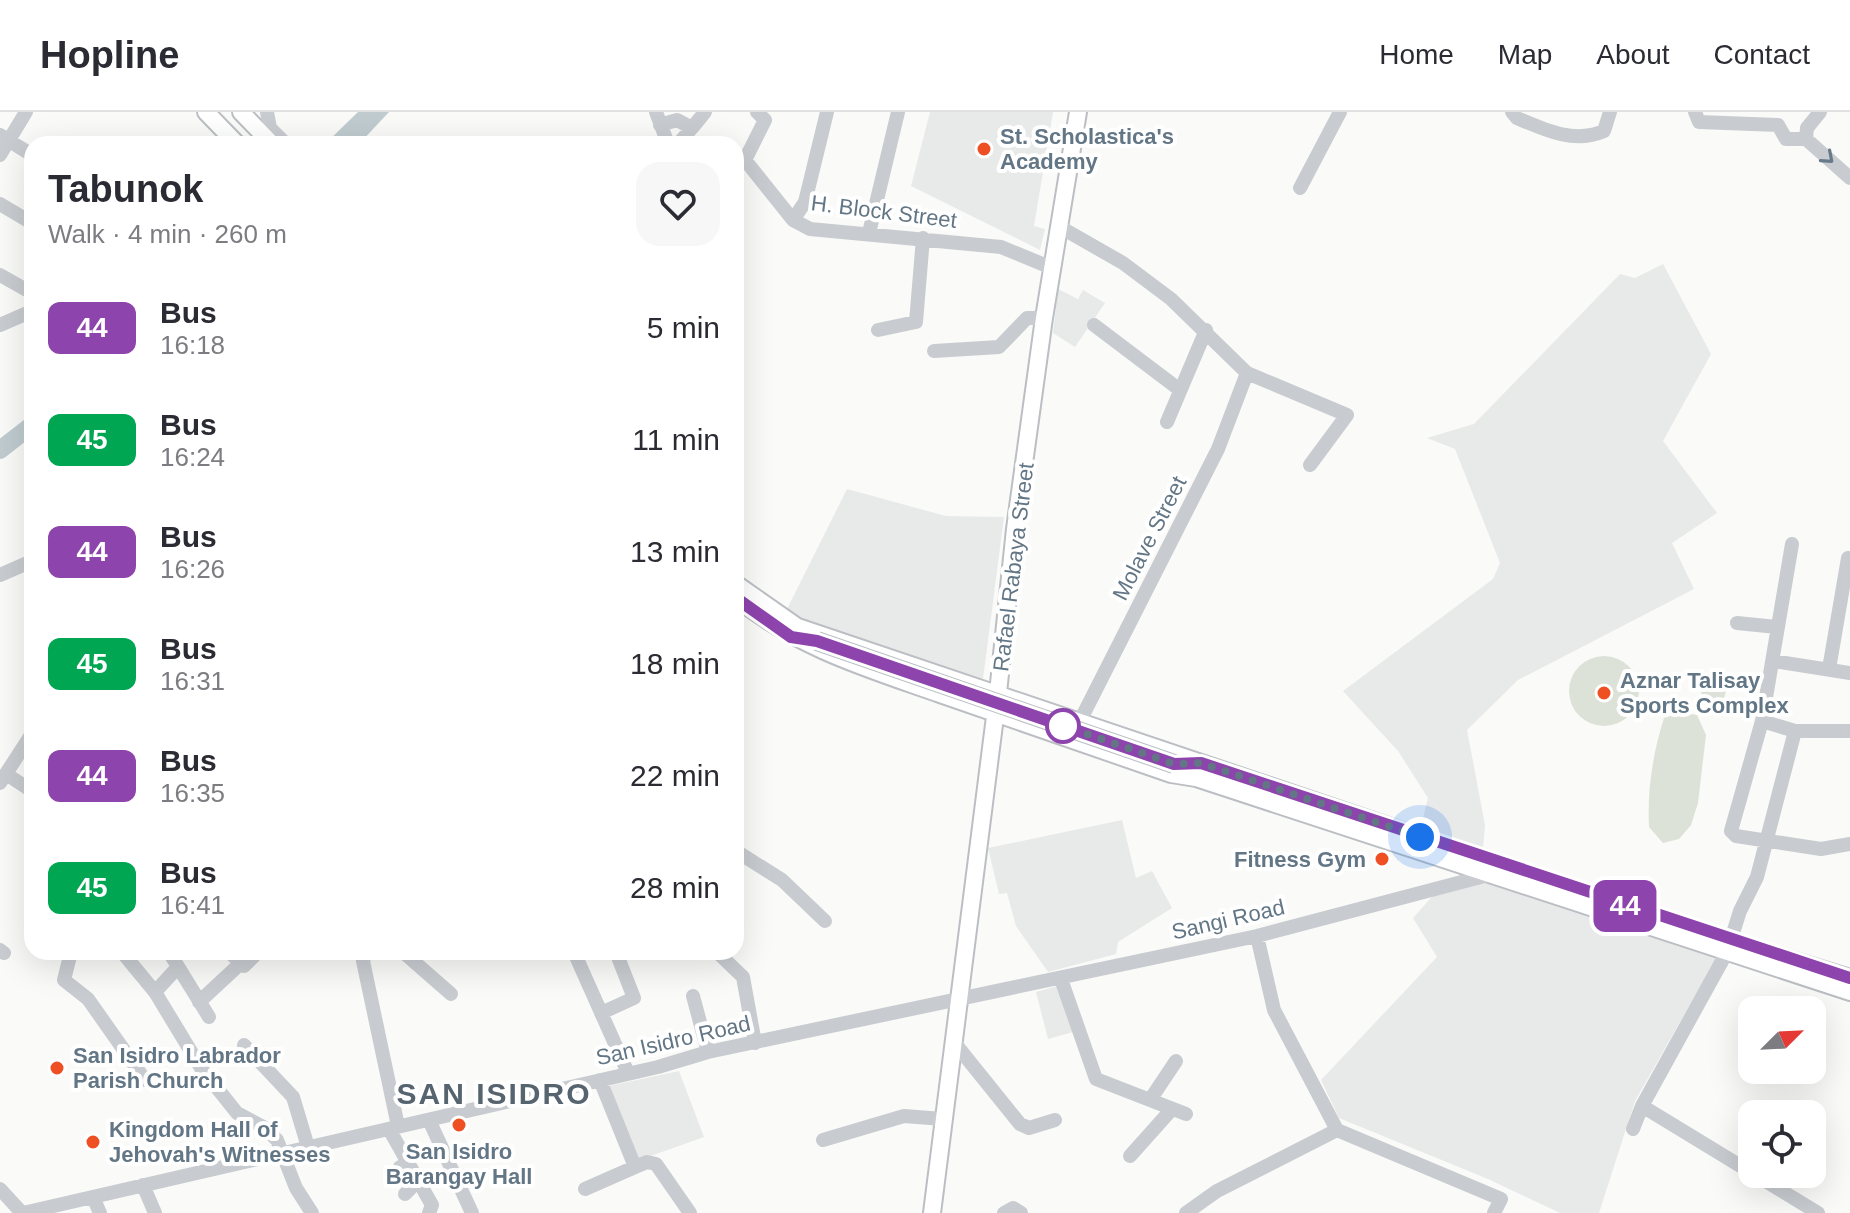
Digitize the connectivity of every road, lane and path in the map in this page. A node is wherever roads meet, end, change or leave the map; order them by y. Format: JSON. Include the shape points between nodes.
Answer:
{"nodes":[{"id":1,"x":26,"y":112,"type":"edge"},
{"id":2,"x":206,"y":112,"type":"edge"},
{"id":3,"x":241,"y":112,"type":"edge"},
{"id":4,"x":267,"y":112,"type":"edge"},
{"id":5,"x":705,"y":112,"type":"edge"},
{"id":6,"x":757,"y":112,"type":"edge"},
{"id":7,"x":827,"y":112,"type":"edge"},
{"id":8,"x":898,"y":112,"type":"edge"},
{"id":9,"x":1078,"y":112,"type":"edge"},
{"id":10,"x":1340,"y":112,"type":"edge"},
{"id":11,"x":1512,"y":112,"type":"edge"},
{"id":12,"x":1610,"y":112,"type":"edge"},
{"id":13,"x":1695,"y":112,"type":"edge"},
{"id":14,"x":1820,"y":112,"type":"edge"},
{"id":15,"x":658,"y":118,"type":"edge"},
{"id":16,"x":692,"y":128,"type":"junction"},
{"id":17,"x":229,"y":136,"type":"edge"},
{"id":18,"x":264,"y":136,"type":"edge"},
{"id":19,"x":278,"y":136,"type":"edge"},
{"id":20,"x":685,"y":136,"type":"edge"},
{"id":21,"x":5,"y":138,"type":"edge"},
{"id":22,"x":1806,"y":139,"type":"junction"},
{"id":23,"x":24,"y":150,"type":"edge"},
{"id":24,"x":0,"y":155,"type":"edge"},
{"id":25,"x":1850,"y":178,"type":"edge"},
{"id":26,"x":1300,"y":188,"type":"dead end"},
{"id":27,"x":0,"y":204,"type":"edge"},
{"id":28,"x":24,"y":218,"type":"edge"},
{"id":29,"x":793,"y":220,"type":"junction"},
{"id":30,"x":1060,"y":227,"type":"junction"},
{"id":31,"x":869,"y":233,"type":"junction"},
{"id":32,"x":923,"y":238,"type":"junction"},
{"id":33,"x":1052,"y":268,"type":"junction"},
{"id":34,"x":0,"y":275,"type":"edge"},
{"id":35,"x":24,"y":288,"type":"edge"},
{"id":36,"x":24,"y":314,"type":"edge"},
{"id":37,"x":1044,"y":318,"type":"junction"},
{"id":38,"x":0,"y":325,"type":"edge"},
{"id":39,"x":1094,"y":325,"type":"dead end"},
{"id":40,"x":878,"y":330,"type":"dead end"},
{"id":41,"x":1206,"y":330,"type":"junction"},
{"id":42,"x":934,"y":351,"type":"dead end"},
{"id":43,"x":1247,"y":373,"type":"junction"},
{"id":44,"x":1180,"y":390,"type":"junction"},
{"id":45,"x":1167,"y":422,"type":"dead end"},
{"id":46,"x":1310,"y":465,"type":"dead end"},
{"id":47,"x":1792,"y":544,"type":"dead end"},
{"id":48,"x":1848,"y":558,"type":"edge"},
{"id":49,"x":24,"y":564,"type":"edge"},
{"id":50,"x":0,"y":575,"type":"edge"},
{"id":51,"x":744,"y":591,"type":"edge"},
{"id":52,"x":1847,"y":591,"type":"edge"},
{"id":53,"x":744,"y":603,"type":"edge"},
{"id":54,"x":1737,"y":623,"type":"dead end"},
{"id":55,"x":1777,"y":627,"type":"junction"},
{"id":56,"x":795,"y":632,"type":"junction"},
{"id":57,"x":1773,"y":661,"type":"junction"},
{"id":58,"x":1829,"y":669,"type":"junction"},
{"id":59,"x":1850,"y":673,"type":"edge"},
{"id":60,"x":998,"y":693,"type":"junction"},
{"id":61,"x":996,"y":714,"type":"junction"},
{"id":62,"x":1081,"y":719,"type":"junction"},
{"id":63,"x":1762,"y":721,"type":"junction"},
{"id":64,"x":1795,"y":731,"type":"junction"},
{"id":65,"x":1850,"y":731,"type":"edge"},
{"id":66,"x":24,"y":746,"type":"edge"},
{"id":67,"x":1198,"y":771,"type":"junction"},
{"id":68,"x":3,"y":778,"type":"edge"},
{"id":69,"x":24,"y":787,"type":"edge"},
{"id":70,"x":1767,"y":842,"type":"junction"},
{"id":71,"x":1850,"y":844,"type":"edge"},
{"id":72,"x":744,"y":856,"type":"edge"},
{"id":73,"x":1495,"y":868,"type":"junction"},
{"id":74,"x":825,"y":921,"type":"dead end"},
{"id":75,"x":1257,"y":936,"type":"junction"},
{"id":76,"x":1728,"y":946,"type":"junction"},
{"id":77,"x":69,"y":960,"type":"edge"},
{"id":78,"x":129,"y":960,"type":"edge"},
{"id":79,"x":173,"y":960,"type":"edge"},
{"id":80,"x":238,"y":960,"type":"edge"},
{"id":81,"x":250,"y":960,"type":"edge"},
{"id":82,"x":363,"y":960,"type":"edge"},
{"id":83,"x":412,"y":960,"type":"edge"},
{"id":84,"x":578,"y":960,"type":"edge"},
{"id":85,"x":619,"y":960,"type":"edge"},
{"id":86,"x":725,"y":960,"type":"edge"},
{"id":87,"x":241,"y":963,"type":"junction"},
{"id":88,"x":177,"y":968,"type":"junction"},
{"id":89,"x":1850,"y":978,"type":"edge"},
{"id":90,"x":1061,"y":979,"type":"junction"},
{"id":91,"x":155,"y":992,"type":"junction"},
{"id":92,"x":1850,"y":992,"type":"edge"},
{"id":93,"x":451,"y":994,"type":"dead end"},
{"id":94,"x":693,"y":996,"type":"dead end"},
{"id":95,"x":959,"y":999,"type":"junction"},
{"id":96,"x":199,"y":1002,"type":"junction"},
{"id":97,"x":601,"y":1013,"type":"junction"},
{"id":98,"x":209,"y":1017,"type":"dead end"},
{"id":99,"x":953,"y":1041,"type":"junction"},
{"id":100,"x":755,"y":1043,"type":"junction"},
{"id":101,"x":244,"y":1045,"type":"dead end"},
{"id":102,"x":708,"y":1052,"type":"junction"},
{"id":103,"x":1176,"y":1061,"type":"dead end"},
{"id":104,"x":628,"y":1073,"type":"junction"},
{"id":105,"x":145,"y":1080,"type":"dead end"},
{"id":106,"x":600,"y":1080,"type":"junction"},
{"id":107,"x":1150,"y":1100,"type":"junction"},
{"id":108,"x":1642,"y":1106,"type":"junction"},
{"id":109,"x":943,"y":1119,"type":"junction"},
{"id":110,"x":429,"y":1120,"type":"junction"},
{"id":111,"x":1055,"y":1120,"type":"dead end"},
{"id":112,"x":390,"y":1129,"type":"junction"},
{"id":113,"x":1633,"y":1129,"type":"dead end"},
{"id":114,"x":1337,"y":1130,"type":"junction"},
{"id":115,"x":823,"y":1140,"type":"dead end"},
{"id":116,"x":308,"y":1147,"type":"junction"},
{"id":117,"x":283,"y":1153,"type":"junction"},
{"id":118,"x":1130,"y":1156,"type":"dead end"},
{"id":119,"x":1738,"y":1164,"type":"edge"},
{"id":120,"x":635,"y":1167,"type":"junction"},
{"id":121,"x":143,"y":1185,"type":"junction"},
{"id":122,"x":1777,"y":1188,"type":"edge"},
{"id":123,"x":0,"y":1189,"type":"edge"},
{"id":124,"x":585,"y":1189,"type":"dead end"},
{"id":125,"x":405,"y":1194,"type":"dead end"},
{"id":126,"x":93,"y":1197,"type":"junction"},
{"id":127,"x":1188,"y":1212,"type":"edge"},
{"id":128,"x":22,"y":1213,"type":"edge"},
{"id":129,"x":100,"y":1213,"type":"edge"},
{"id":130,"x":155,"y":1213,"type":"edge"},
{"id":131,"x":312,"y":1213,"type":"edge"},
{"id":132,"x":429,"y":1213,"type":"edge"},
{"id":133,"x":472,"y":1213,"type":"edge"},
{"id":134,"x":690,"y":1213,"type":"edge"},
{"id":135,"x":932,"y":1213,"type":"edge"},
{"id":136,"x":1004,"y":1213,"type":"edge"},
{"id":137,"x":1021,"y":1213,"type":"edge"},
{"id":138,"x":1494,"y":1213,"type":"edge"},
{"id":139,"x":1818,"y":1213,"type":"edge"}],
"edges":[{"from":1,"to":21,"type":"street"},
{"from":2,"to":17,"type":"main road"},
{"from":3,"to":18,"type":"main road"},
{"from":4,"to":19,"type":"street"},
{"from":5,"to":16,"type":"street"},
{"from":6,"to":29,"type":"street","name":"H. Block Street","via":[[765,120],[745,160]]},
{"from":7,"to":29,"type":"street","via":[[805,202]]},
{"from":8,"to":31,"type":"street"},
{"from":9,"to":30,"type":"main road","name":"Rafael Rabaya Street"},
{"from":10,"to":26,"type":"street"},
{"from":11,"to":12,"type":"street","via":[[1566,137],[1592,137],[1604,131]]},
{"from":13,"to":22,"type":"street","via":[[1699,122],[1778,125],[1786,139]]},
{"from":14,"to":22,"type":"street","via":[[1807,128]]},
{"from":15,"to":16,"type":"street"},
{"from":16,"to":20,"type":"street"},
{"from":21,"to":23,"type":"street"},
{"from":21,"to":24,"type":"street"},
{"from":22,"to":25,"type":"street","one_way":true},
{"from":27,"to":28,"type":"street"},
{"from":29,"to":31,"type":"street","name":"H. Block Street","via":[[810,229]]},
{"from":30,"to":33,"type":"main road","name":"Rafael Rabaya Street"},
{"from":30,"to":41,"type":"street","via":[[1123,263]]},
{"from":31,"to":32,"type":"street","name":"H. Block Street"},
{"from":32,"to":33,"type":"street","name":"H. Block Street","via":[[1001,247]]},
{"from":32,"to":40,"type":"street","via":[[916,322]]},
{"from":33,"to":37,"type":"main road","name":"Rafael Rabaya Street"},
{"from":34,"to":35,"type":"street"},
{"from":36,"to":38,"type":"street"},
{"from":37,"to":42,"type":"street","via":[[1027,318],[999,347]]},
{"from":37,"to":60,"type":"main road","name":"Rafael Rabaya Street"},
{"from":39,"to":44,"type":"street"},
{"from":41,"to":43,"type":"street"},
{"from":41,"to":44,"type":"street"},
{"from":43,"to":46,"type":"street","via":[[1347,415]]},
{"from":43,"to":62,"type":"street","name":"Molave Street","via":[[1218,449]]},
{"from":44,"to":45,"type":"street"},
{"from":47,"to":55,"type":"street"},
{"from":48,"to":52,"type":"street"},
{"from":49,"to":50,"type":"street"},
{"from":51,"to":56,"type":"main road"},
{"from":52,"to":58,"type":"street"},
{"from":53,"to":56,"type":"main road"},
{"from":54,"to":55,"type":"street"},
{"from":55,"to":57,"type":"street"},
{"from":56,"to":60,"type":"main road"},
{"from":56,"to":61,"type":"main road","via":[[814,649]]},
{"from":56,"to":67,"type":"main road","bridge":true},
{"from":57,"to":58,"type":"street"},
{"from":57,"to":63,"type":"street"},
{"from":58,"to":59,"type":"street"},
{"from":60,"to":61,"type":"main road","name":"Rafael Rabaya Street"},
{"from":60,"to":62,"type":"main road"},
{"from":61,"to":67,"type":"main road","via":[[1171,774]]},
{"from":61,"to":95,"type":"main road","name":"Rafael Rabaya Street"},
{"from":62,"to":67,"type":"main road"},
{"from":63,"to":64,"type":"street"},
{"from":63,"to":70,"type":"street","via":[[1730,827],[1736,836]]},
{"from":64,"to":65,"type":"street"},
{"from":64,"to":70,"type":"street"},
{"from":66,"to":68,"type":"street"},
{"from":67,"to":73,"type":"main road"},
{"from":68,"to":69,"type":"street"},
{"from":70,"to":71,"type":"street","via":[[1821,849]]},
{"from":70,"to":76,"type":"street"},
{"from":72,"to":74,"type":"street","via":[[782,880]]},
{"from":73,"to":75,"type":"street","name":"Sangi Road"},
{"from":73,"to":76,"type":"main road"},
{"from":75,"to":90,"type":"street","name":"Sangi Road"},
{"from":75,"to":114,"type":"street","via":[[1274,1010]]},
{"from":76,"to":89,"type":"main road"},
{"from":76,"to":92,"type":"main road"},
{"from":76,"to":108,"type":"street"},
{"from":77,"to":105,"type":"street","via":[[64,980],[88,999]]},
{"from":78,"to":91,"type":"street"},
{"from":79,"to":88,"type":"street"},
{"from":80,"to":87,"type":"street"},
{"from":81,"to":87,"type":"street"},
{"from":82,"to":112,"type":"street"},
{"from":83,"to":93,"type":"street"},
{"from":84,"to":97,"type":"street"},
{"from":85,"to":97,"type":"street","via":[[634,998]]},
{"from":86,"to":100,"type":"street","via":[[743,977]]},
{"from":87,"to":96,"type":"street"},
{"from":88,"to":91,"type":"street"},
{"from":88,"to":96,"type":"street"},
{"from":90,"to":95,"type":"street","name":"Sangi Road"},
{"from":90,"to":107,"type":"street","via":[[1096,1079]]},
{"from":91,"to":117,"type":"street","via":[[201,1068],[237,1113],[265,1128]]},
{"from":94,"to":102,"type":"street"},
{"from":95,"to":99,"type":"main road","name":"Rafael Rabaya Street"},
{"from":95,"to":100,"type":"street","name":"San Isidro Road"},
{"from":96,"to":98,"type":"street"},
{"from":97,"to":104,"type":"street"},
{"from":99,"to":109,"type":"main road","name":"Rafael Rabaya Street"},
{"from":99,"to":111,"type":"street","via":[[1020,1124],[1029,1128]]},
{"from":100,"to":102,"type":"street","name":"San Isidro Road"},
{"from":101,"to":116,"type":"street","via":[[293,1097]]},
{"from":102,"to":104,"type":"street","name":"San Isidro Road"},
{"from":103,"to":107,"type":"street"},
{"from":104,"to":106,"type":"street","name":"San Isidro Road"},
{"from":106,"to":110,"type":"street","name":"San Isidro Road"},
{"from":106,"to":120,"type":"street"},
{"from":107,"to":118,"type":"street","via":[[1179,1111]]},
{"from":108,"to":113,"type":"street"},
{"from":108,"to":119,"type":"street"},
{"from":109,"to":115,"type":"street","via":[[904,1116]]},
{"from":109,"to":135,"type":"main road","name":"Rafael Rabaya Street"},
{"from":110,"to":112,"type":"street","name":"San Isidro Road"},
{"from":110,"to":133,"type":"street"},
{"from":112,"to":116,"type":"street","name":"San Isidro Road"},
{"from":112,"to":125,"type":"street","via":[[410,1189]]},
{"from":112,"to":132,"type":"street","via":[[432,1205]]},
{"from":114,"to":127,"type":"street","via":[[1217,1191]]},
{"from":114,"to":138,"type":"street","via":[[1501,1199]]},
{"from":116,"to":117,"type":"street","name":"San Isidro Road"},
{"from":117,"to":121,"type":"street","name":"San Isidro Road"},
{"from":117,"to":131,"type":"street"},
{"from":120,"to":124,"type":"street"},
{"from":120,"to":134,"type":"street","via":[[656,1164]]},
{"from":121,"to":126,"type":"street","name":"San Isidro Road"},
{"from":121,"to":130,"type":"street"},
{"from":122,"to":139,"type":"street"},
{"from":123,"to":128,"type":"street"},
{"from":126,"to":128,"type":"street","name":"San Isidro Road"},
{"from":126,"to":129,"type":"street"},
{"from":136,"to":137,"type":"street","via":[[1013,1208]]}]}
